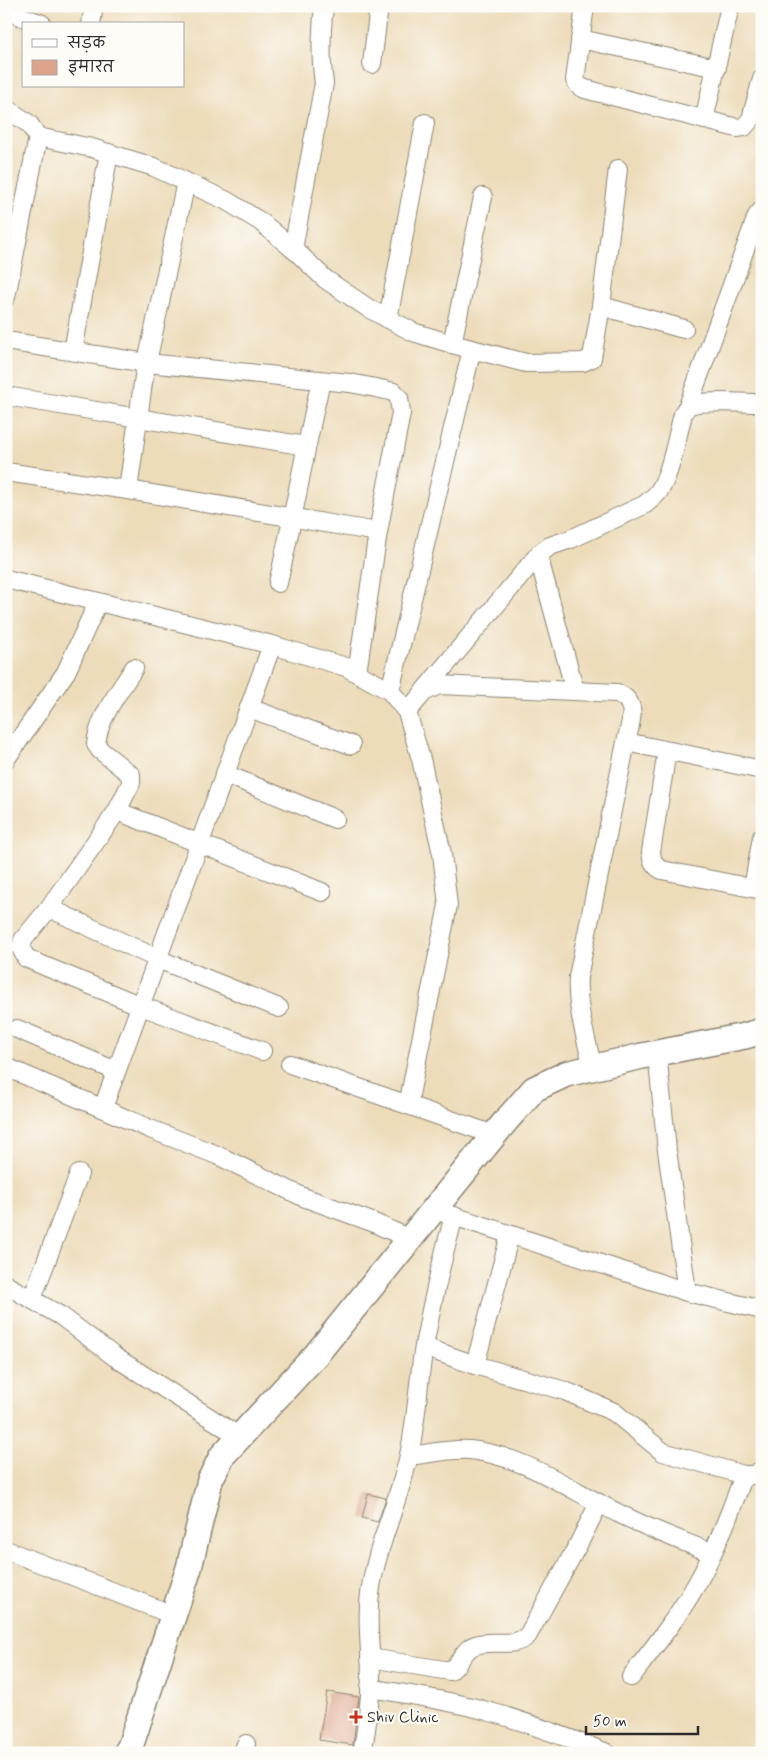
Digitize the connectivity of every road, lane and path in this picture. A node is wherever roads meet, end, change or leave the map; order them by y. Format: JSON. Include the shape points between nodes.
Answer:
{"nodes":[{"id":1,"x":94,"y":6,"type":"edge"},
{"id":2,"x":324,"y":6,"type":"edge"},
{"id":3,"x":379,"y":6,"type":"edge"},
{"id":4,"x":585,"y":6,"type":"edge"},
{"id":5,"x":730,"y":6,"type":"edge"},
{"id":6,"x":6,"y":11,"type":"edge"},
{"id":7,"x":36,"y":22,"type":"edge"},
{"id":8,"x":91,"y":22,"type":"edge"},
{"id":9,"x":580,"y":39,"type":"junction"},
{"id":10,"x":372,"y":64,"type":"dead end"},
{"id":11,"x":717,"y":68,"type":"junction"},
{"id":12,"x":762,"y":79,"type":"edge"},
{"id":13,"x":6,"y":108,"type":"edge"},
{"id":14,"x":704,"y":120,"type":"junction"},
{"id":15,"x":425,"y":123,"type":"dead end"},
{"id":16,"x":38,"y":137,"type":"junction"},
{"id":17,"x":109,"y":153,"type":"junction"},
{"id":18,"x":618,"y":169,"type":"dead end"},
{"id":19,"x":186,"y":182,"type":"junction"},
{"id":20,"x":483,"y":197,"type":"dead end"},
{"id":21,"x":762,"y":210,"type":"edge"},
{"id":22,"x":294,"y":249,"type":"junction"},
{"id":23,"x":6,"y":295,"type":"edge"},
{"id":24,"x":601,"y":306,"type":"junction"},
{"id":25,"x":388,"y":319,"type":"junction"},
{"id":26,"x":684,"y":329,"type":"dead end"},
{"id":27,"x":6,"y":341,"type":"edge"},
{"id":28,"x":452,"y":344,"type":"junction"},
{"id":29,"x":472,"y":349,"type":"junction"},
{"id":30,"x":73,"y":351,"type":"junction"},
{"id":31,"x":147,"y":363,"type":"junction"},
{"id":32,"x":321,"y":380,"type":"junction"},
{"id":33,"x":6,"y":396,"type":"edge"},
{"id":34,"x":762,"y":403,"type":"edge"},
{"id":35,"x":688,"y":406,"type":"junction"},
{"id":36,"x":138,"y":418,"type":"junction"},
{"id":37,"x":306,"y":446,"type":"junction"},
{"id":38,"x":6,"y":472,"type":"edge"},
{"id":39,"x":128,"y":490,"type":"junction"},
{"id":40,"x":293,"y":518,"type":"junction"},
{"id":41,"x":378,"y":532,"type":"junction"},
{"id":42,"x":538,"y":554,"type":"junction"},
{"id":43,"x":6,"y":579,"type":"edge"},
{"id":44,"x":278,"y":583,"type":"dead end"},
{"id":45,"x":98,"y":602,"type":"junction"},
{"id":46,"x":272,"y":645,"type":"junction"},
{"id":47,"x":134,"y":668,"type":"dead end"},
{"id":48,"x":357,"y":673,"type":"junction"},
{"id":49,"x":390,"y":691,"type":"junction"},
{"id":50,"x":575,"y":691,"type":"junction"},
{"id":51,"x":424,"y":692,"type":"junction"},
{"id":52,"x":249,"y":708,"type":"junction"},
{"id":53,"x":407,"y":712,"type":"junction"},
{"id":54,"x":626,"y":742,"type":"junction"},
{"id":55,"x":351,"y":746,"type":"dead end"},
{"id":56,"x":667,"y":751,"type":"junction"},
{"id":57,"x":6,"y":759,"type":"edge"},
{"id":58,"x":762,"y":770,"type":"edge"},
{"id":59,"x":225,"y":774,"type":"junction"},
{"id":60,"x":117,"y":811,"type":"junction"},
{"id":61,"x":335,"y":819,"type":"dead end"},
{"id":62,"x":762,"y":837,"type":"edge"},
{"id":63,"x":199,"y":845,"type":"junction"},
{"id":64,"x":758,"y":889,"type":"edge"},
{"id":65,"x":322,"y":892,"type":"dead end"},
{"id":66,"x":49,"y":908,"type":"junction"},
{"id":67,"x":158,"y":958,"type":"junction"},
{"id":68,"x":140,"y":1006,"type":"junction"},
{"id":69,"x":279,"y":1008,"type":"dead end"},
{"id":70,"x":17,"y":1029,"type":"dead end"},
{"id":71,"x":762,"y":1031,"type":"edge"},
{"id":72,"x":262,"y":1051,"type":"dead end"},
{"id":73,"x":657,"y":1053,"type":"junction"},
{"id":74,"x":290,"y":1064,"type":"dead end"},
{"id":75,"x":6,"y":1067,"type":"edge"},
{"id":76,"x":593,"y":1068,"type":"junction"},
{"id":77,"x":116,"y":1071,"type":"junction"},
{"id":78,"x":408,"y":1105,"type":"junction"},
{"id":79,"x":102,"y":1108,"type":"junction"},
{"id":80,"x":494,"y":1135,"type":"junction"},
{"id":81,"x":79,"y":1174,"type":"dead end"},
{"id":82,"x":444,"y":1213,"type":"junction"},
{"id":83,"x":510,"y":1235,"type":"junction"},
{"id":84,"x":410,"y":1239,"type":"junction"},
{"id":85,"x":6,"y":1286,"type":"edge"},
{"id":86,"x":687,"y":1292,"type":"junction"},
{"id":87,"x":32,"y":1299,"type":"junction"},
{"id":88,"x":762,"y":1310,"type":"edge"},
{"id":89,"x":424,"y":1348,"type":"junction"},
{"id":90,"x":475,"y":1365,"type":"junction"},
{"id":91,"x":240,"y":1437,"type":"junction"},
{"id":92,"x":409,"y":1456,"type":"junction"},
{"id":93,"x":762,"y":1470,"type":"edge"},
{"id":94,"x":744,"y":1475,"type":"junction"},
{"id":95,"x":599,"y":1503,"type":"junction"},
{"id":96,"x":6,"y":1550,"type":"edge"},
{"id":97,"x":712,"y":1553,"type":"junction"},
{"id":98,"x":173,"y":1615,"type":"junction"},
{"id":99,"x":370,"y":1658,"type":"junction"},
{"id":100,"x":631,"y":1677,"type":"dead end"},
{"id":101,"x":370,"y":1688,"type":"junction"},
{"id":102,"x":575,"y":1747,"type":"edge"},
{"id":103,"x":126,"y":1753,"type":"edge"},
{"id":104,"x":362,"y":1753,"type":"edge"},
{"id":105,"x":607,"y":1753,"type":"edge"}],
"edges":[{"from":1,"to":8,"type":"street"},
{"from":2,"to":22,"type":"street","via":[[321,37],[324,83]]},
{"from":3,"to":10,"type":"street"},
{"from":4,"to":9,"type":"street"},
{"from":5,"to":11,"type":"street"},
{"from":6,"to":7,"type":"street"},
{"from":9,"to":11,"type":"street"},
{"from":9,"to":14,"type":"street","via":[[575,80],[578,86]]},
{"from":11,"to":14,"type":"street"},
{"from":12,"to":14,"type":"street","via":[[751,119],[744,127]]},
{"from":13,"to":16,"type":"street","via":[[29,124]]},
{"from":15,"to":25,"type":"street"},
{"from":16,"to":17,"type":"street"},
{"from":16,"to":23,"type":"street"},
{"from":17,"to":19,"type":"street","via":[[154,167]]},
{"from":17,"to":30,"type":"street"},
{"from":18,"to":24,"type":"street"},
{"from":19,"to":22,"type":"street","via":[[261,222]]},
{"from":19,"to":31,"type":"street"},
{"from":20,"to":28,"type":"street"},
{"from":21,"to":35,"type":"street","via":[[757,216]]},
{"from":22,"to":25,"type":"street","via":[[326,279]]},
{"from":24,"to":26,"type":"street"},
{"from":24,"to":29,"type":"street","via":[[592,358],[588,361],[526,363]]},
{"from":25,"to":28,"type":"street","via":[[413,332]]},
{"from":27,"to":30,"type":"street"},
{"from":28,"to":29,"type":"street"},
{"from":29,"to":49,"type":"street"},
{"from":30,"to":31,"type":"street"},
{"from":31,"to":32,"type":"street"},
{"from":31,"to":36,"type":"street"},
{"from":32,"to":37,"type":"street"},
{"from":32,"to":41,"type":"street","via":[[394,392],[399,398],[401,413]]},
{"from":33,"to":36,"type":"street"},
{"from":34,"to":35,"type":"street"},
{"from":35,"to":42,"type":"street","via":[[667,475],[654,497],[644,505]]},
{"from":36,"to":37,"type":"street"},
{"from":36,"to":39,"type":"street"},
{"from":37,"to":40,"type":"street"},
{"from":38,"to":39,"type":"street"},
{"from":39,"to":40,"type":"street"},
{"from":40,"to":41,"type":"street"},
{"from":40,"to":44,"type":"street"},
{"from":41,"to":48,"type":"street"},
{"from":42,"to":50,"type":"street"},
{"from":42,"to":51,"type":"street"},
{"from":43,"to":45,"type":"street"},
{"from":45,"to":46,"type":"street"},
{"from":45,"to":57,"type":"street","via":[[66,672]]},
{"from":46,"to":48,"type":"street"},
{"from":46,"to":52,"type":"street"},
{"from":47,"to":60,"type":"street","via":[[97,734],[96,744],[100,750],[132,774],[132,782]]},
{"from":48,"to":49,"type":"street"},
{"from":49,"to":53,"type":"street"},
{"from":50,"to":51,"type":"street","via":[[439,685]]},
{"from":50,"to":54,"type":"street","via":[[617,693],[628,700],[632,710]]},
{"from":51,"to":53,"type":"street"},
{"from":52,"to":55,"type":"street"},
{"from":52,"to":59,"type":"street"},
{"from":53,"to":78,"type":"street","via":[[442,854],[448,905]]},
{"from":54,"to":56,"type":"street"},
{"from":54,"to":76,"type":"street","via":[[578,976],[579,1006]]},
{"from":56,"to":58,"type":"street"},
{"from":56,"to":64,"type":"street","via":[[651,852],[657,868]]},
{"from":59,"to":61,"type":"street"},
{"from":59,"to":63,"type":"street"},
{"from":60,"to":63,"type":"street"},
{"from":60,"to":66,"type":"street"},
{"from":62,"to":64,"type":"street"},
{"from":63,"to":65,"type":"street"},
{"from":63,"to":67,"type":"street"},
{"from":66,"to":67,"type":"street"},
{"from":66,"to":68,"type":"street","via":[[23,940],[21,948],[26,958]]},
{"from":67,"to":68,"type":"street"},
{"from":67,"to":69,"type":"street"},
{"from":68,"to":72,"type":"street"},
{"from":68,"to":77,"type":"street"},
{"from":70,"to":77,"type":"street"},
{"from":71,"to":73,"type":"street"},
{"from":73,"to":76,"type":"street"},
{"from":73,"to":86,"type":"street"},
{"from":74,"to":78,"type":"street"},
{"from":75,"to":79,"type":"street"},
{"from":76,"to":80,"type":"street","via":[[566,1074],[534,1089]]},
{"from":77,"to":79,"type":"street"},
{"from":78,"to":80,"type":"street"},
{"from":79,"to":84,"type":"street","via":[[217,1155],[303,1197]]},
{"from":80,"to":82,"type":"street"},
{"from":81,"to":87,"type":"street"},
{"from":82,"to":83,"type":"street"},
{"from":82,"to":84,"type":"street"},
{"from":82,"to":89,"type":"street","via":[[440,1270]]},
{"from":83,"to":86,"type":"street"},
{"from":83,"to":90,"type":"street"},
{"from":84,"to":91,"type":"street","via":[[315,1356]]},
{"from":85,"to":87,"type":"street"},
{"from":86,"to":88,"type":"street"},
{"from":87,"to":91,"type":"street"},
{"from":89,"to":90,"type":"street"},
{"from":89,"to":92,"type":"street"},
{"from":90,"to":94,"type":"street","via":[[565,1391],[614,1412],[663,1452]]},
{"from":91,"to":98,"type":"street","via":[[222,1456],[210,1480],[189,1568]]},
{"from":92,"to":95,"type":"street","via":[[468,1450],[486,1453],[562,1482]]},
{"from":92,"to":99,"type":"street","via":[[370,1593]]},
{"from":93,"to":94,"type":"street"},
{"from":94,"to":97,"type":"street"},
{"from":95,"to":97,"type":"street","via":[[648,1528]]},
{"from":95,"to":99,"type":"street","via":[[524,1640],[471,1647],[450,1670]]},
{"from":96,"to":98,"type":"street"},
{"from":97,"to":100,"type":"street","via":[[696,1586]]},
{"from":98,"to":103,"type":"street"},
{"from":99,"to":101,"type":"street"},
{"from":101,"to":102,"type":"street","via":[[488,1710]]},
{"from":101,"to":104,"type":"street"},
{"from":102,"to":105,"type":"street"}]}
